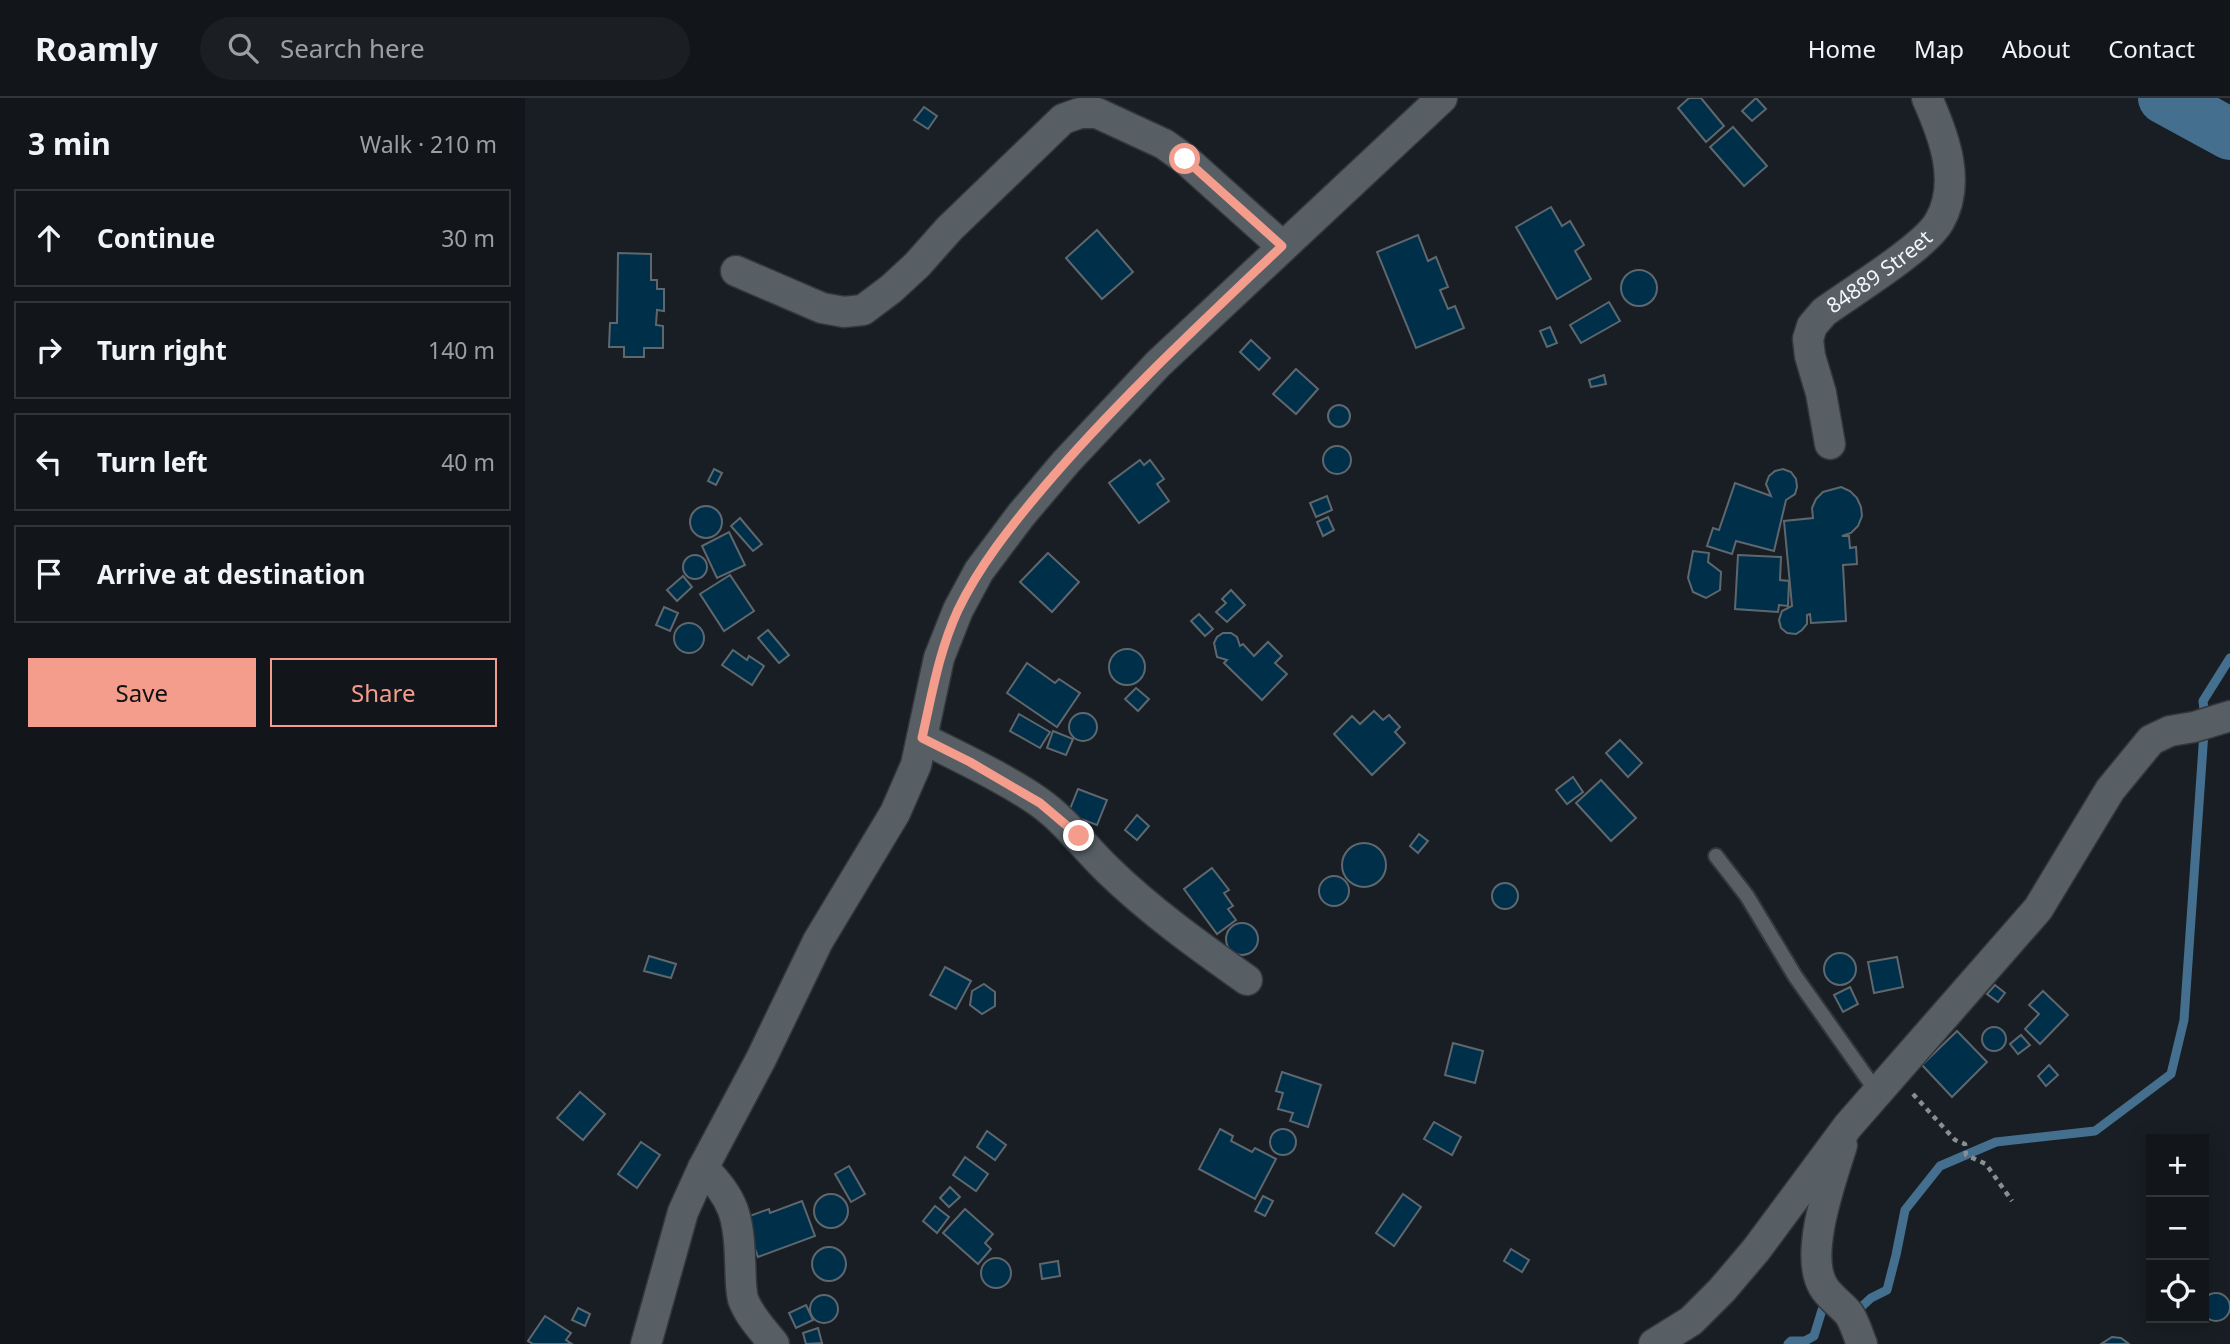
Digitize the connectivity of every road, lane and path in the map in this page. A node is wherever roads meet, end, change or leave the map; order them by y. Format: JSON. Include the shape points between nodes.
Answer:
{"nodes":[{"id":1,"x":1442,"y":98,"type":"edge"},
{"id":2,"x":1927,"y":98,"type":"edge"},
{"id":3,"x":1282,"y":246,"type":"junction"},
{"id":4,"x":736,"y":271,"type":"dead end"},
{"id":5,"x":1829,"y":444,"type":"dead end"},
{"id":6,"x":2230,"y":716,"type":"edge"},
{"id":7,"x":922,"y":738,"type":"junction"},
{"id":8,"x":1716,"y":856,"type":"dead end"},
{"id":9,"x":1247,"y":980,"type":"dead end"},
{"id":10,"x":1885,"y":1083,"type":"junction"},
{"id":11,"x":1848,"y":1126,"type":"junction"},
{"id":12,"x":703,"y":1168,"type":"junction"},
{"id":13,"x":2012,"y":1200,"type":"dead end"},
{"id":14,"x":646,"y":1344,"type":"edge"},
{"id":15,"x":774,"y":1344,"type":"edge"},
{"id":16,"x":1654,"y":1344,"type":"edge"},
{"id":17,"x":1862,"y":1344,"type":"edge"}],
"edges":[{"from":1,"to":3,"type":"street"},
{"from":2,"to":5,"type":"street","name":"84889 Street","via":[[1951,179],[1939,223],[1925,239],[1824,312],[1808,339]]},
{"from":3,"to":4,"type":"street","via":[[1164,144],[1097,113],[1080,113],[1063,119],[908,273],[863,310],[822,308]]},
{"from":3,"to":7,"type":"street","via":[[1158,364],[1066,462],[979,571],[939,658]]},
{"from":6,"to":10,"type":"street","via":[[2151,740],[2111,790],[2038,909]]},
{"from":7,"to":9,"type":"street","via":[[1040,803],[1079,836],[1107,869]]},
{"from":7,"to":12,"type":"street","via":[[916,765],[895,813],[818,941]]},
{"from":8,"to":10,"type":"lane","via":[[1748,896],[1795,976]]},
{"from":10,"to":11,"type":"street"},
{"from":10,"to":13,"type":"path","via":[[1929,1108],[1955,1140],[1965,1144],[1966,1155],[1986,1164]]},
{"from":11,"to":16,"type":"street","via":[[1722,1290],[1691,1321]]},
{"from":11,"to":17,"type":"street","via":[[1815,1251],[1824,1288],[1849,1315]]},
{"from":12,"to":14,"type":"street","via":[[683,1212]]},
{"from":12,"to":15,"type":"street","via":[[732,1202],[738,1220],[743,1298]]}]}
